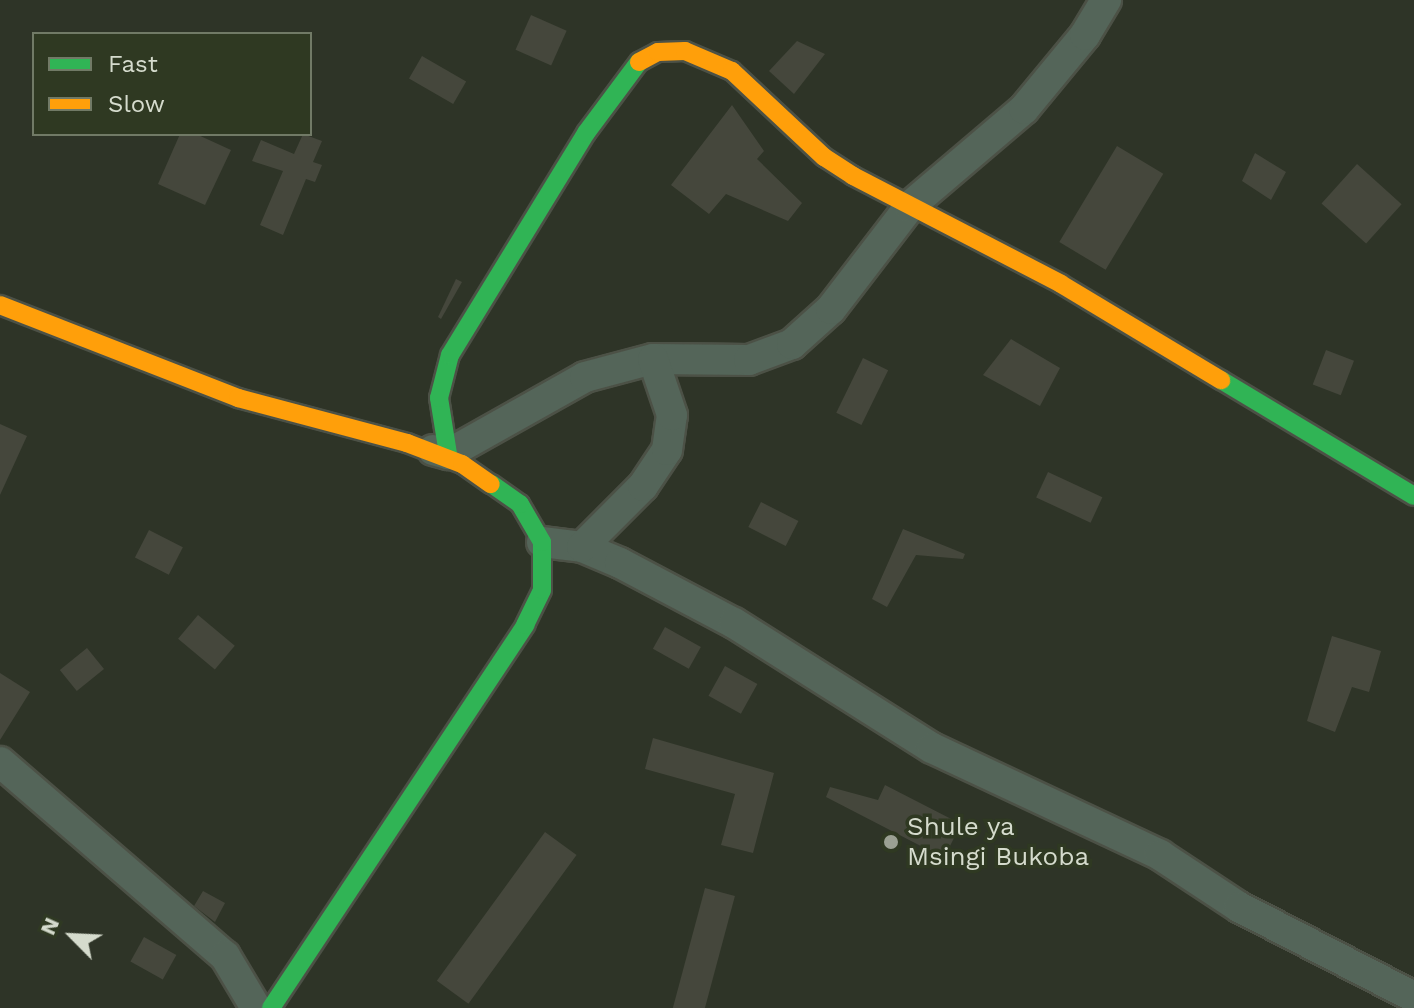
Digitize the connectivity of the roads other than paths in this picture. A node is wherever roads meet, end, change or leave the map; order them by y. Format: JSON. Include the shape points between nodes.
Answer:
{"nodes":[{"id":1,"x":1106,"y":0,"type":"edge"},
{"id":2,"x":910,"y":206,"type":"junction"},
{"id":3,"x":0,"y":305,"type":"edge"},
{"id":4,"x":653,"y":359,"type":"junction"},
{"id":5,"x":407,"y":443,"type":"junction"},
{"id":6,"x":448,"y":454,"type":"junction"},
{"id":7,"x":1414,"y":496,"type":"edge"},
{"id":8,"x":542,"y":542,"type":"junction"},
{"id":9,"x":582,"y":547,"type":"junction"},
{"id":10,"x":0,"y":762,"type":"edge"},
{"id":11,"x":1414,"y":997,"type":"edge"},
{"id":12,"x":256,"y":1008,"type":"edge"},
{"id":13,"x":271,"y":1008,"type":"edge"}],
"edges":[{"from":1,"to":2,"type":"street","via":[[1085,35],[1024,109]]},
{"from":2,"to":4,"type":"street","via":[[831,309],[792,344],[749,360]]},
{"from":2,"to":6,"type":"street","via":[[824,157],[732,71],[685,51],[658,52],[637,63],[586,133],[450,355],[439,398]]},
{"from":2,"to":7,"type":"street","via":[[1061,284]]},
{"from":3,"to":5,"type":"street","via":[[238,398]]},
{"from":4,"to":6,"type":"street","via":[[585,377]]},
{"from":4,"to":9,"type":"street","via":[[672,415],[667,450],[643,486]]},
{"from":5,"to":6,"type":"street"},
{"from":5,"to":8,"type":"street","via":[[462,464],[520,504]]},
{"from":8,"to":9,"type":"street"},
{"from":8,"to":13,"type":"street","via":[[542,590],[525,625]]},
{"from":9,"to":11,"type":"street","via":[[734,623],[932,748],[1160,855],[1239,907]]},
{"from":10,"to":12,"type":"street","via":[[225,956]]}]}
